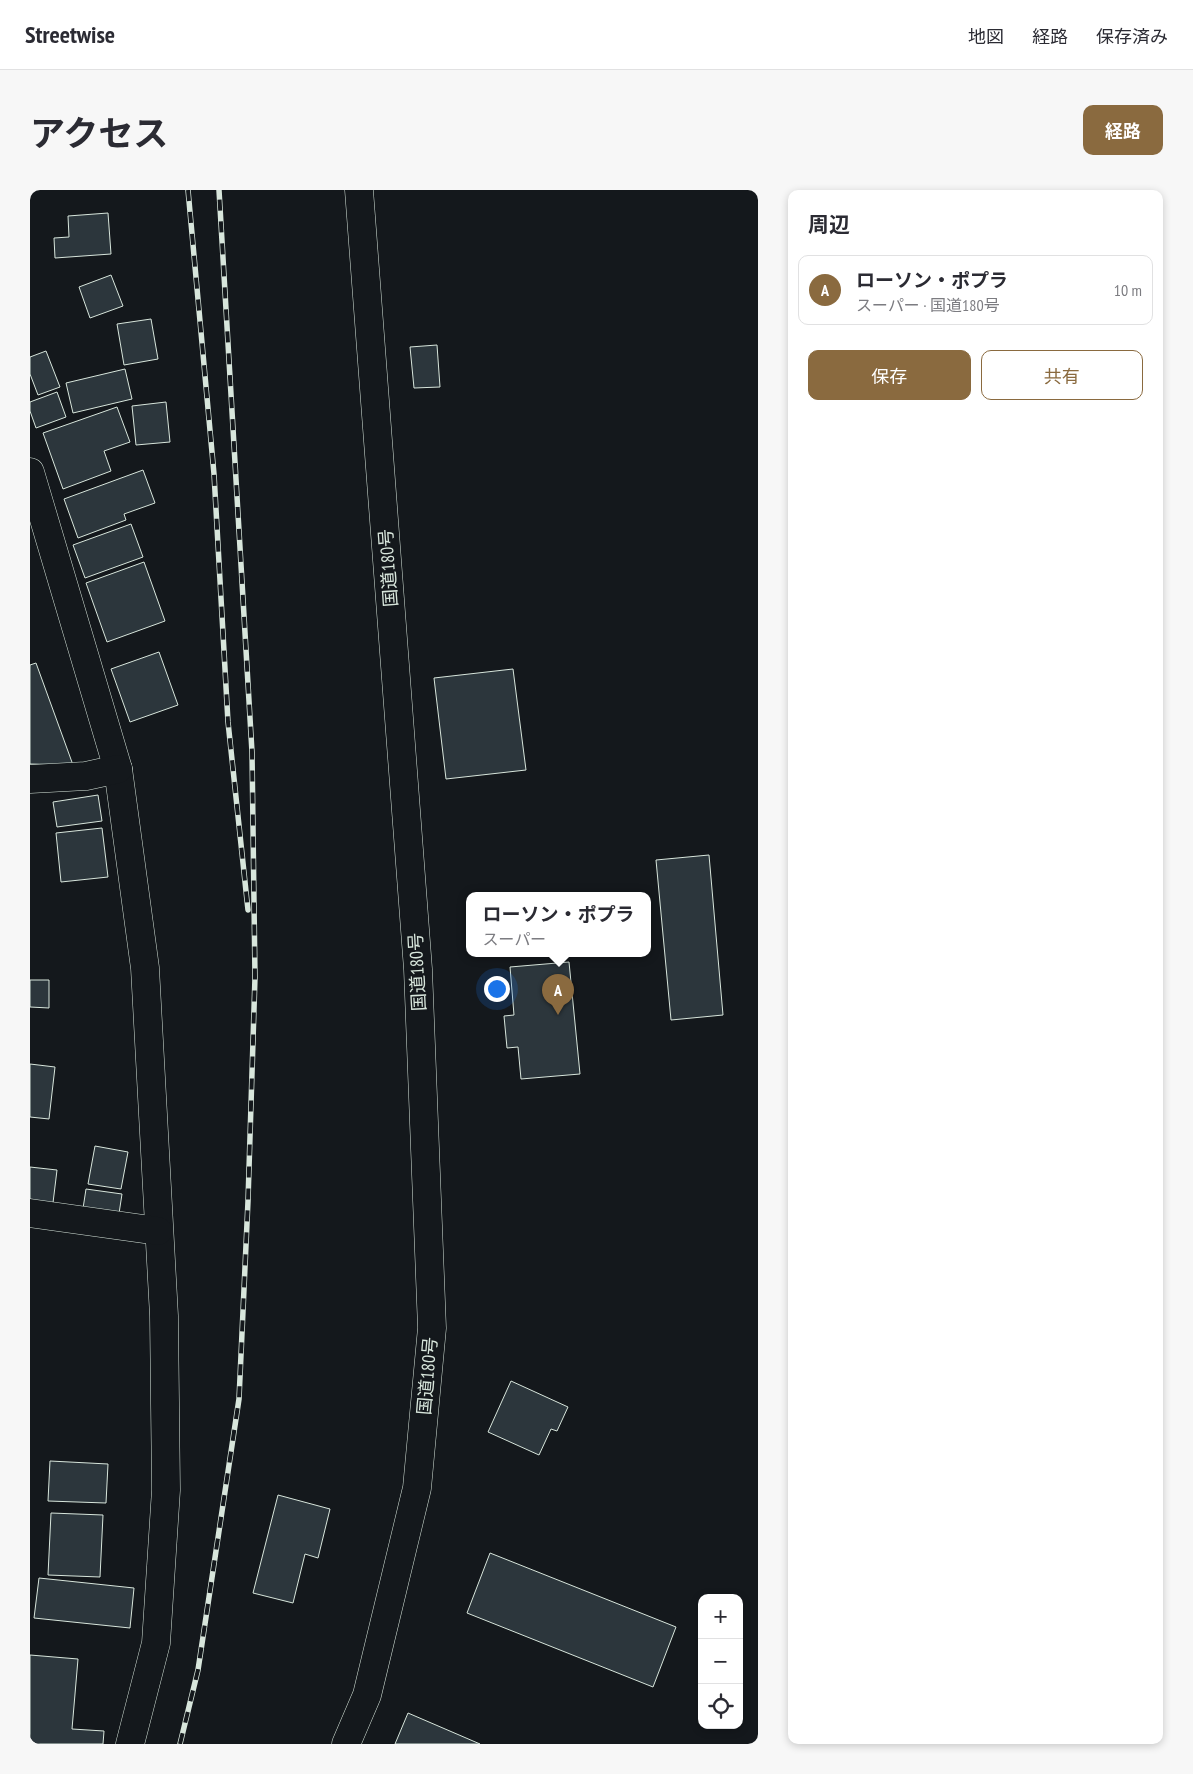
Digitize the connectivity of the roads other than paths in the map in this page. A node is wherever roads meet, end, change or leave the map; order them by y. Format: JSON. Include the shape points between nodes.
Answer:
{"nodes":[{"id":1,"x":359,"y":190,"type":"edge"},
{"id":2,"x":30,"y":472,"type":"edge"},
{"id":3,"x":118,"y":769,"type":"junction"},
{"id":4,"x":30,"y":779,"type":"edge"},
{"id":5,"x":30,"y":1214,"type":"edge"},
{"id":6,"x":158,"y":1231,"type":"junction"},
{"id":7,"x":130,"y":1744,"type":"edge"},
{"id":8,"x":346,"y":1744,"type":"edge"}],
"edges":[{"from":1,"to":8,"type":"main road","name":"国道180号","via":[[418,969],[432,1328],[416,1488],[367,1695]]},
{"from":2,"to":3,"type":"main road"},
{"from":3,"to":4,"type":"main road","via":[[86,776]]},
{"from":3,"to":6,"type":"main road","via":[[145,968]]},
{"from":5,"to":6,"type":"main road"},
{"from":6,"to":7,"type":"main road","via":[[164,1316],[166,1490],[156,1643]]}]}
